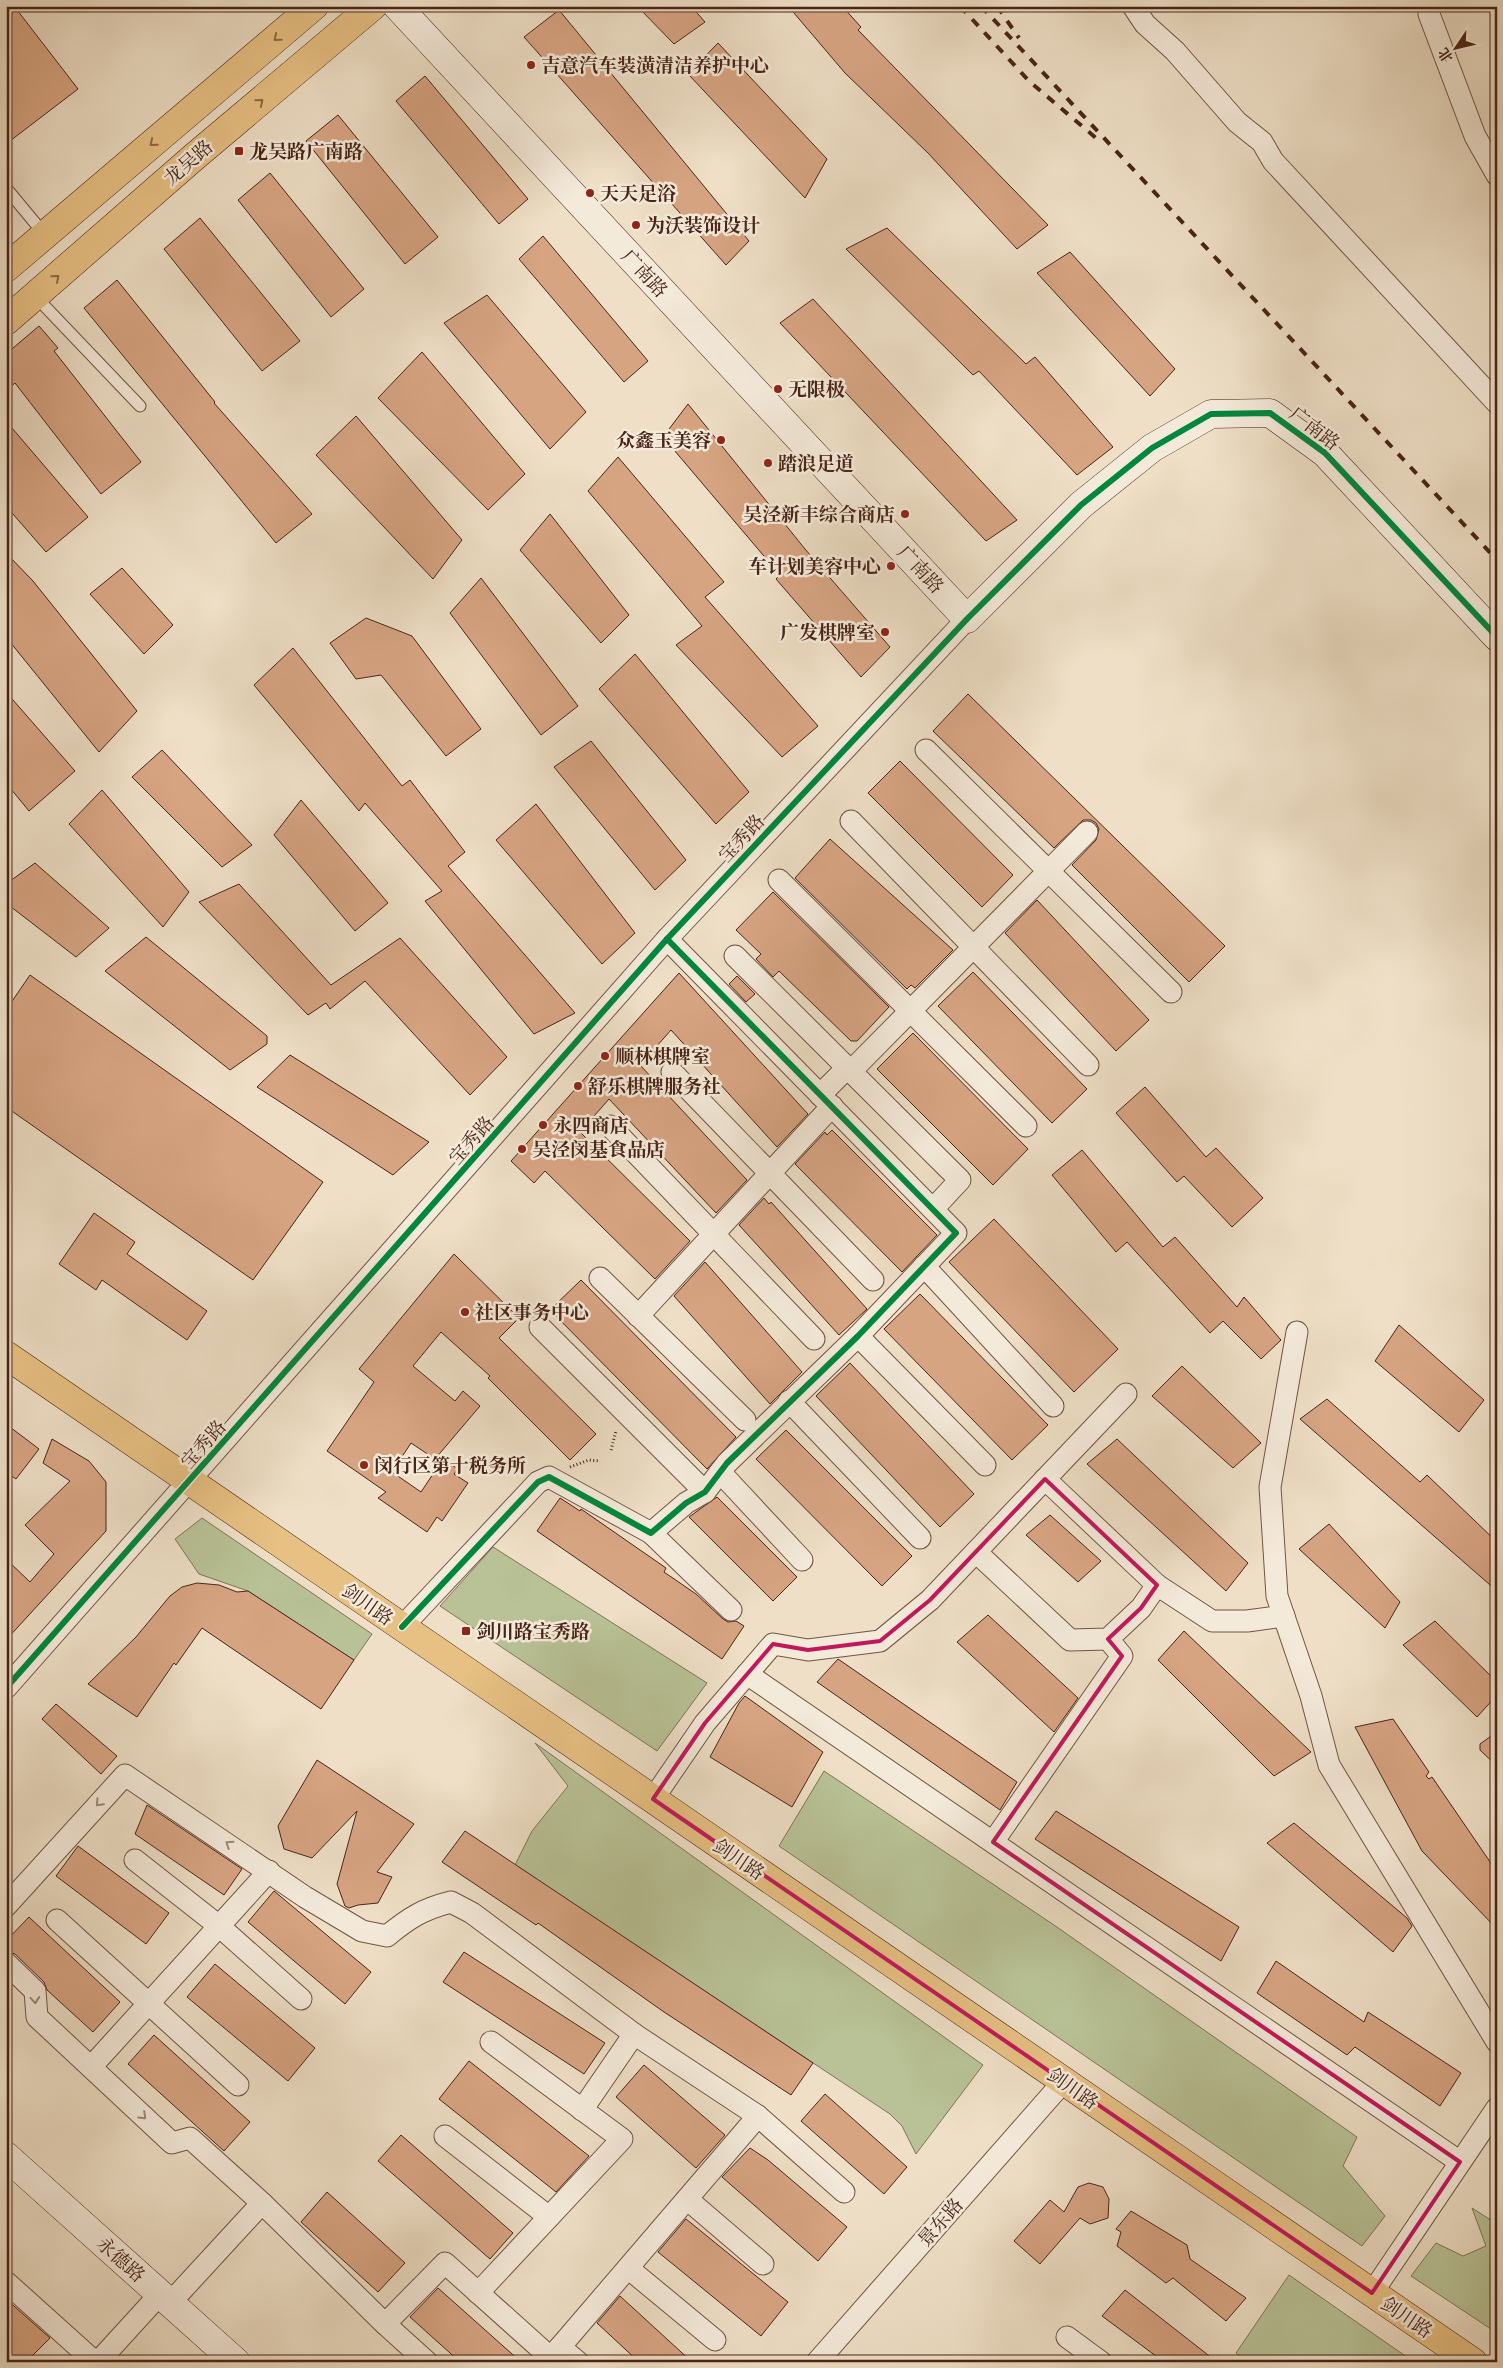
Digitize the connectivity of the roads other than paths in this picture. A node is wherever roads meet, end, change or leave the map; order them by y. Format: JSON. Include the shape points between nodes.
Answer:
{"nodes":[{"id":1,"x":314,"y":6,"type":"edge"},
{"id":2,"x":373,"y":6,"type":"edge"},
{"id":3,"x":397,"y":6,"type":"edge"},
{"id":4,"x":1134,"y":6,"type":"edge"},
{"id":5,"x":1430,"y":6,"type":"edge"},
{"id":6,"x":1497,"y":175,"type":"edge"},
{"id":7,"x":6,"y":188,"type":"edge"},
{"id":8,"x":45,"y":235,"type":"junction"},
{"id":9,"x":6,"y":268,"type":"edge"},
{"id":10,"x":36,"y":296,"type":"junction"},
{"id":11,"x":6,"y":321,"type":"edge"},
{"id":12,"x":1497,"y":403,"type":"edge"},
{"id":13,"x":140,"y":406,"type":"dead end"},
{"id":14,"x":967,"y":620,"type":"junction"},
{"id":15,"x":1497,"y":637,"type":"edge"},
{"id":16,"x":926,"y":750,"type":"dead end"},
{"id":17,"x":851,"y":821,"type":"dead end"},
{"id":18,"x":1087,"y":832,"type":"dead end"},
{"id":19,"x":1048,"y":872,"type":"junction"},
{"id":20,"x":779,"y":880,"type":"dead end"},
{"id":21,"x":667,"y":939,"type":"junction"},
{"id":22,"x":973,"y":947,"type":"junction"},
{"id":23,"x":735,"y":956,"type":"dead end"},
{"id":24,"x":1171,"y":992,"type":"dead end"},
{"id":25,"x":910,"y":1011,"type":"junction"},
{"id":26,"x":1088,"y":1065,"type":"dead end"},
{"id":27,"x":849,"y":1070,"type":"junction"},
{"id":28,"x":672,"y":1072,"type":"dead end"},
{"id":29,"x":826,"y":1100,"type":"junction"},
{"id":30,"x":610,"y":1126,"type":"dead end"},
{"id":31,"x":1026,"y":1126,"type":"dead end"},
{"id":32,"x":770,"y":1172,"type":"junction"},
{"id":33,"x":933,"y":1209,"type":"junction"},
{"id":34,"x":713,"y":1234,"type":"junction"},
{"id":35,"x":924,"y":1266,"type":"junction"},
{"id":36,"x":600,"y":1278,"type":"dead end"},
{"id":37,"x":873,"y":1280,"type":"dead end"},
{"id":38,"x":638,"y":1316,"type":"junction"},
{"id":39,"x":540,"y":1327,"type":"dead end"},
{"id":40,"x":1297,"y":1332,"type":"dead end"},
{"id":41,"x":858,"y":1336,"type":"junction"},
{"id":42,"x":814,"y":1339,"type":"dead end"},
{"id":43,"x":6,"y":1355,"type":"edge"},
{"id":44,"x":1126,"y":1394,"type":"dead end"},
{"id":45,"x":789,"y":1401,"type":"junction"},
{"id":46,"x":1053,"y":1406,"type":"dead end"},
{"id":47,"x":745,"y":1420,"type":"dead end"},
{"id":48,"x":985,"y":1465,"type":"dead end"},
{"id":49,"x":720,"y":1472,"type":"junction"},
{"id":50,"x":1045,"y":1479,"type":"junction"},
{"id":51,"x":189,"y":1482,"type":"junction"},
{"id":52,"x":705,"y":1492,"type":"junction"},
{"id":53,"x":651,"y":1533,"type":"junction"},
{"id":54,"x":920,"y":1538,"type":"dead end"},
{"id":55,"x":976,"y":1552,"type":"junction"},
{"id":56,"x":802,"y":1560,"type":"dead end"},
{"id":57,"x":1158,"y":1585,"type":"junction"},
{"id":58,"x":731,"y":1610,"type":"dead end"},
{"id":59,"x":1284,"y":1616,"type":"junction"},
{"id":60,"x":402,"y":1627,"type":"junction"},
{"id":61,"x":1108,"y":1639,"type":"junction"},
{"id":62,"x":747,"y":1674,"type":"junction"},
{"id":63,"x":6,"y":1688,"type":"edge"},
{"id":64,"x":653,"y":1800,"type":"junction"},
{"id":65,"x":993,"y":1842,"type":"junction"},
{"id":66,"x":135,"y":1860,"type":"dead end"},
{"id":67,"x":269,"y":1871,"type":"junction"},
{"id":68,"x":6,"y":1906,"type":"edge"},
{"id":69,"x":57,"y":1920,"type":"dead end"},
{"id":70,"x":219,"y":1926,"type":"junction"},
{"id":71,"x":6,"y":1964,"type":"edge"},
{"id":72,"x":301,"y":1999,"type":"dead end"},
{"id":73,"x":147,"y":2004,"type":"junction"},
{"id":74,"x":634,"y":2034,"type":"junction"},
{"id":75,"x":491,"y":2042,"type":"dead end"},
{"id":76,"x":1497,"y":2042,"type":"edge"},
{"id":77,"x":91,"y":2067,"type":"junction"},
{"id":78,"x":1064,"y":2081,"type":"junction"},
{"id":79,"x":238,"y":2086,"type":"dead end"},
{"id":80,"x":1497,"y":2108,"type":"edge"},
{"id":81,"x":582,"y":2110,"type":"junction"},
{"id":82,"x":758,"y":2116,"type":"junction"},
{"id":83,"x":445,"y":2136,"type":"dead end"},
{"id":84,"x":6,"y":2156,"type":"edge"},
{"id":85,"x":1460,"y":2162,"type":"junction"},
{"id":86,"x":844,"y":2192,"type":"dead end"},
{"id":87,"x":687,"y":2199,"type":"junction"},
{"id":88,"x":262,"y":2203,"type":"junction"},
{"id":89,"x":549,"y":2218,"type":"junction"},
{"id":90,"x":763,"y":2264,"type":"dead end"},
{"id":91,"x":628,"y":2268,"type":"junction"},
{"id":92,"x":6,"y":2282,"type":"edge"},
{"id":93,"x":478,"y":2293,"type":"junction"},
{"id":94,"x":1372,"y":2293,"type":"junction"},
{"id":95,"x":165,"y":2299,"type":"junction"},
{"id":96,"x":385,"y":2324,"type":"junction"},
{"id":97,"x":1067,"y":2337,"type":"dead end"},
{"id":98,"x":715,"y":2340,"type":"dead end"},
{"id":99,"x":553,"y":2356,"type":"edge"},
{"id":100,"x":97,"y":2362,"type":"edge"},
{"id":101,"x":236,"y":2362,"type":"edge"},
{"id":102,"x":427,"y":2362,"type":"edge"},
{"id":103,"x":578,"y":2362,"type":"edge"},
{"id":104,"x":817,"y":2362,"type":"edge"},
{"id":105,"x":1101,"y":2362,"type":"edge"},
{"id":106,"x":1473,"y":2362,"type":"edge"}],
"edges":[{"from":1,"to":8,"type":"main road","name":"龙吴路","one_way":true},
{"from":10,"to":2,"type":"main road","name":"龙吴路","one_way":true},
{"from":3,"to":14,"type":"street","name":"广南路"},
{"from":4,"to":12,"type":"street","via":[[1145,24],[1175,51],[1238,122],[1262,142],[1274,161]]},
{"from":5,"to":6,"type":"street","via":[[1429,14],[1475,136]]},
{"from":7,"to":8,"type":"lane"},
{"from":8,"to":9,"type":"main road","name":"龙吴路"},
{"from":10,"to":11,"type":"main road","name":"龙吴路"},
{"from":10,"to":13,"type":"lane"},
{"from":14,"to":15,"type":"street","name":"广南路","via":[[1081,505],[1152,448],[1211,414],[1270,413],[1325,453]]},
{"from":14,"to":21,"type":"street","name":"宝秀路"},
{"from":16,"to":19,"type":"street"},
{"from":17,"to":22,"type":"street"},
{"from":18,"to":19,"type":"street"},
{"from":19,"to":22,"type":"street"},
{"from":19,"to":24,"type":"street"},
{"from":20,"to":25,"type":"street"},
{"from":21,"to":29,"type":"street"},
{"from":21,"to":51,"type":"street","name":"宝秀路"},
{"from":22,"to":25,"type":"street"},
{"from":22,"to":26,"type":"street"},
{"from":23,"to":27,"type":"street"},
{"from":25,"to":27,"type":"street"},
{"from":25,"to":31,"type":"street"},
{"from":27,"to":29,"type":"street","via":[[842,1073]]},
{"from":27,"to":33,"type":"street","via":[[960,1180]]},
{"from":28,"to":32,"type":"street"},
{"from":29,"to":32,"type":"street"},
{"from":29,"to":33,"type":"street"},
{"from":30,"to":34,"type":"street"},
{"from":32,"to":34,"type":"street"},
{"from":32,"to":37,"type":"street"},
{"from":33,"to":35,"type":"street","via":[[956,1234]]},
{"from":34,"to":38,"type":"street"},
{"from":34,"to":42,"type":"street"},
{"from":35,"to":41,"type":"street"},
{"from":35,"to":46,"type":"street"},
{"from":36,"to":38,"type":"street"},
{"from":38,"to":47,"type":"street"},
{"from":39,"to":52,"type":"street"},
{"from":40,"to":59,"type":"street","via":[[1270,1487],[1277,1596]]},
{"from":41,"to":45,"type":"street"},
{"from":41,"to":48,"type":"street"},
{"from":43,"to":51,"type":"main road","name":"剑川路"},
{"from":44,"to":50,"type":"street"},
{"from":45,"to":49,"type":"street"},
{"from":45,"to":54,"type":"street"},
{"from":49,"to":52,"type":"street"},
{"from":49,"to":56,"type":"street"},
{"from":50,"to":55,"type":"street"},
{"from":50,"to":57,"type":"street"},
{"from":51,"to":60,"type":"main road","name":"剑川路"},
{"from":51,"to":63,"type":"street","name":"宝秀路"},
{"from":52,"to":53,"type":"street","via":[[686,1503]]},
{"from":53,"to":58,"type":"street"},
{"from":53,"to":60,"type":"street","via":[[549,1476],[538,1482]]},
{"from":55,"to":61,"type":"street","via":[[1070,1640]]},
{"from":55,"to":62,"type":"street","via":[[930,1600],[880,1641],[808,1650],[773,1644]]},
{"from":57,"to":59,"type":"street","via":[[1212,1622]]},
{"from":57,"to":61,"type":"street","via":[[1141,1608]]},
{"from":59,"to":76,"type":"street","via":[[1311,1696],[1329,1765]]},
{"from":60,"to":64,"type":"main road","name":"剑川路"},
{"from":61,"to":65,"type":"street","via":[[1122,1656]]},
{"from":62,"to":64,"type":"street","via":[[705,1722]]},
{"from":62,"to":65,"type":"street"},
{"from":64,"to":78,"type":"main road","name":"剑川路"},
{"from":65,"to":85,"type":"street"},
{"from":66,"to":70,"type":"street"},
{"from":67,"to":68,"type":"street","one_way":true,"via":[[124,1775]]},
{"from":67,"to":70,"type":"street"},
{"from":67,"to":74,"type":"street","via":[[362,1931],[387,1936],[407,1919],[428,1908],[451,1902],[472,1913]]},
{"from":69,"to":73,"type":"street"},
{"from":70,"to":72,"type":"street"},
{"from":70,"to":73,"type":"street"},
{"from":71,"to":77,"type":"street","one_way":true,"via":[[34,1991],[37,2016]]},
{"from":73,"to":77,"type":"street"},
{"from":73,"to":79,"type":"street"},
{"from":74,"to":81,"type":"street"},
{"from":74,"to":82,"type":"street"},
{"from":75,"to":81,"type":"street"},
{"from":77,"to":88,"type":"street","one_way":true,"via":[[172,2143],[190,2138]]},
{"from":78,"to":94,"type":"main road","name":"剑川路"},
{"from":78,"to":104,"type":"street","name":"景东路"},
{"from":80,"to":85,"type":"street"},
{"from":81,"to":89,"type":"street","via":[[622,2139]]},
{"from":82,"to":86,"type":"street"},
{"from":82,"to":87,"type":"street"},
{"from":83,"to":89,"type":"street"},
{"from":84,"to":95,"type":"street","name":"永德路"},
{"from":85,"to":94,"type":"street"},
{"from":87,"to":90,"type":"street"},
{"from":87,"to":91,"type":"street"},
{"from":88,"to":95,"type":"street"},
{"from":88,"to":96,"type":"street"},
{"from":89,"to":93,"type":"street"},
{"from":91,"to":98,"type":"street"},
{"from":91,"to":99,"type":"street"},
{"from":92,"to":100,"type":"street"},
{"from":93,"to":96,"type":"street","via":[[445,2263]]},
{"from":93,"to":99,"type":"street"},
{"from":94,"to":106,"type":"main road","name":"剑川路"},
{"from":95,"to":100,"type":"street"},
{"from":95,"to":101,"type":"street","name":"永德路"},
{"from":96,"to":102,"type":"street"},
{"from":97,"to":105,"type":"street"},
{"from":99,"to":103,"type":"street"}]}
